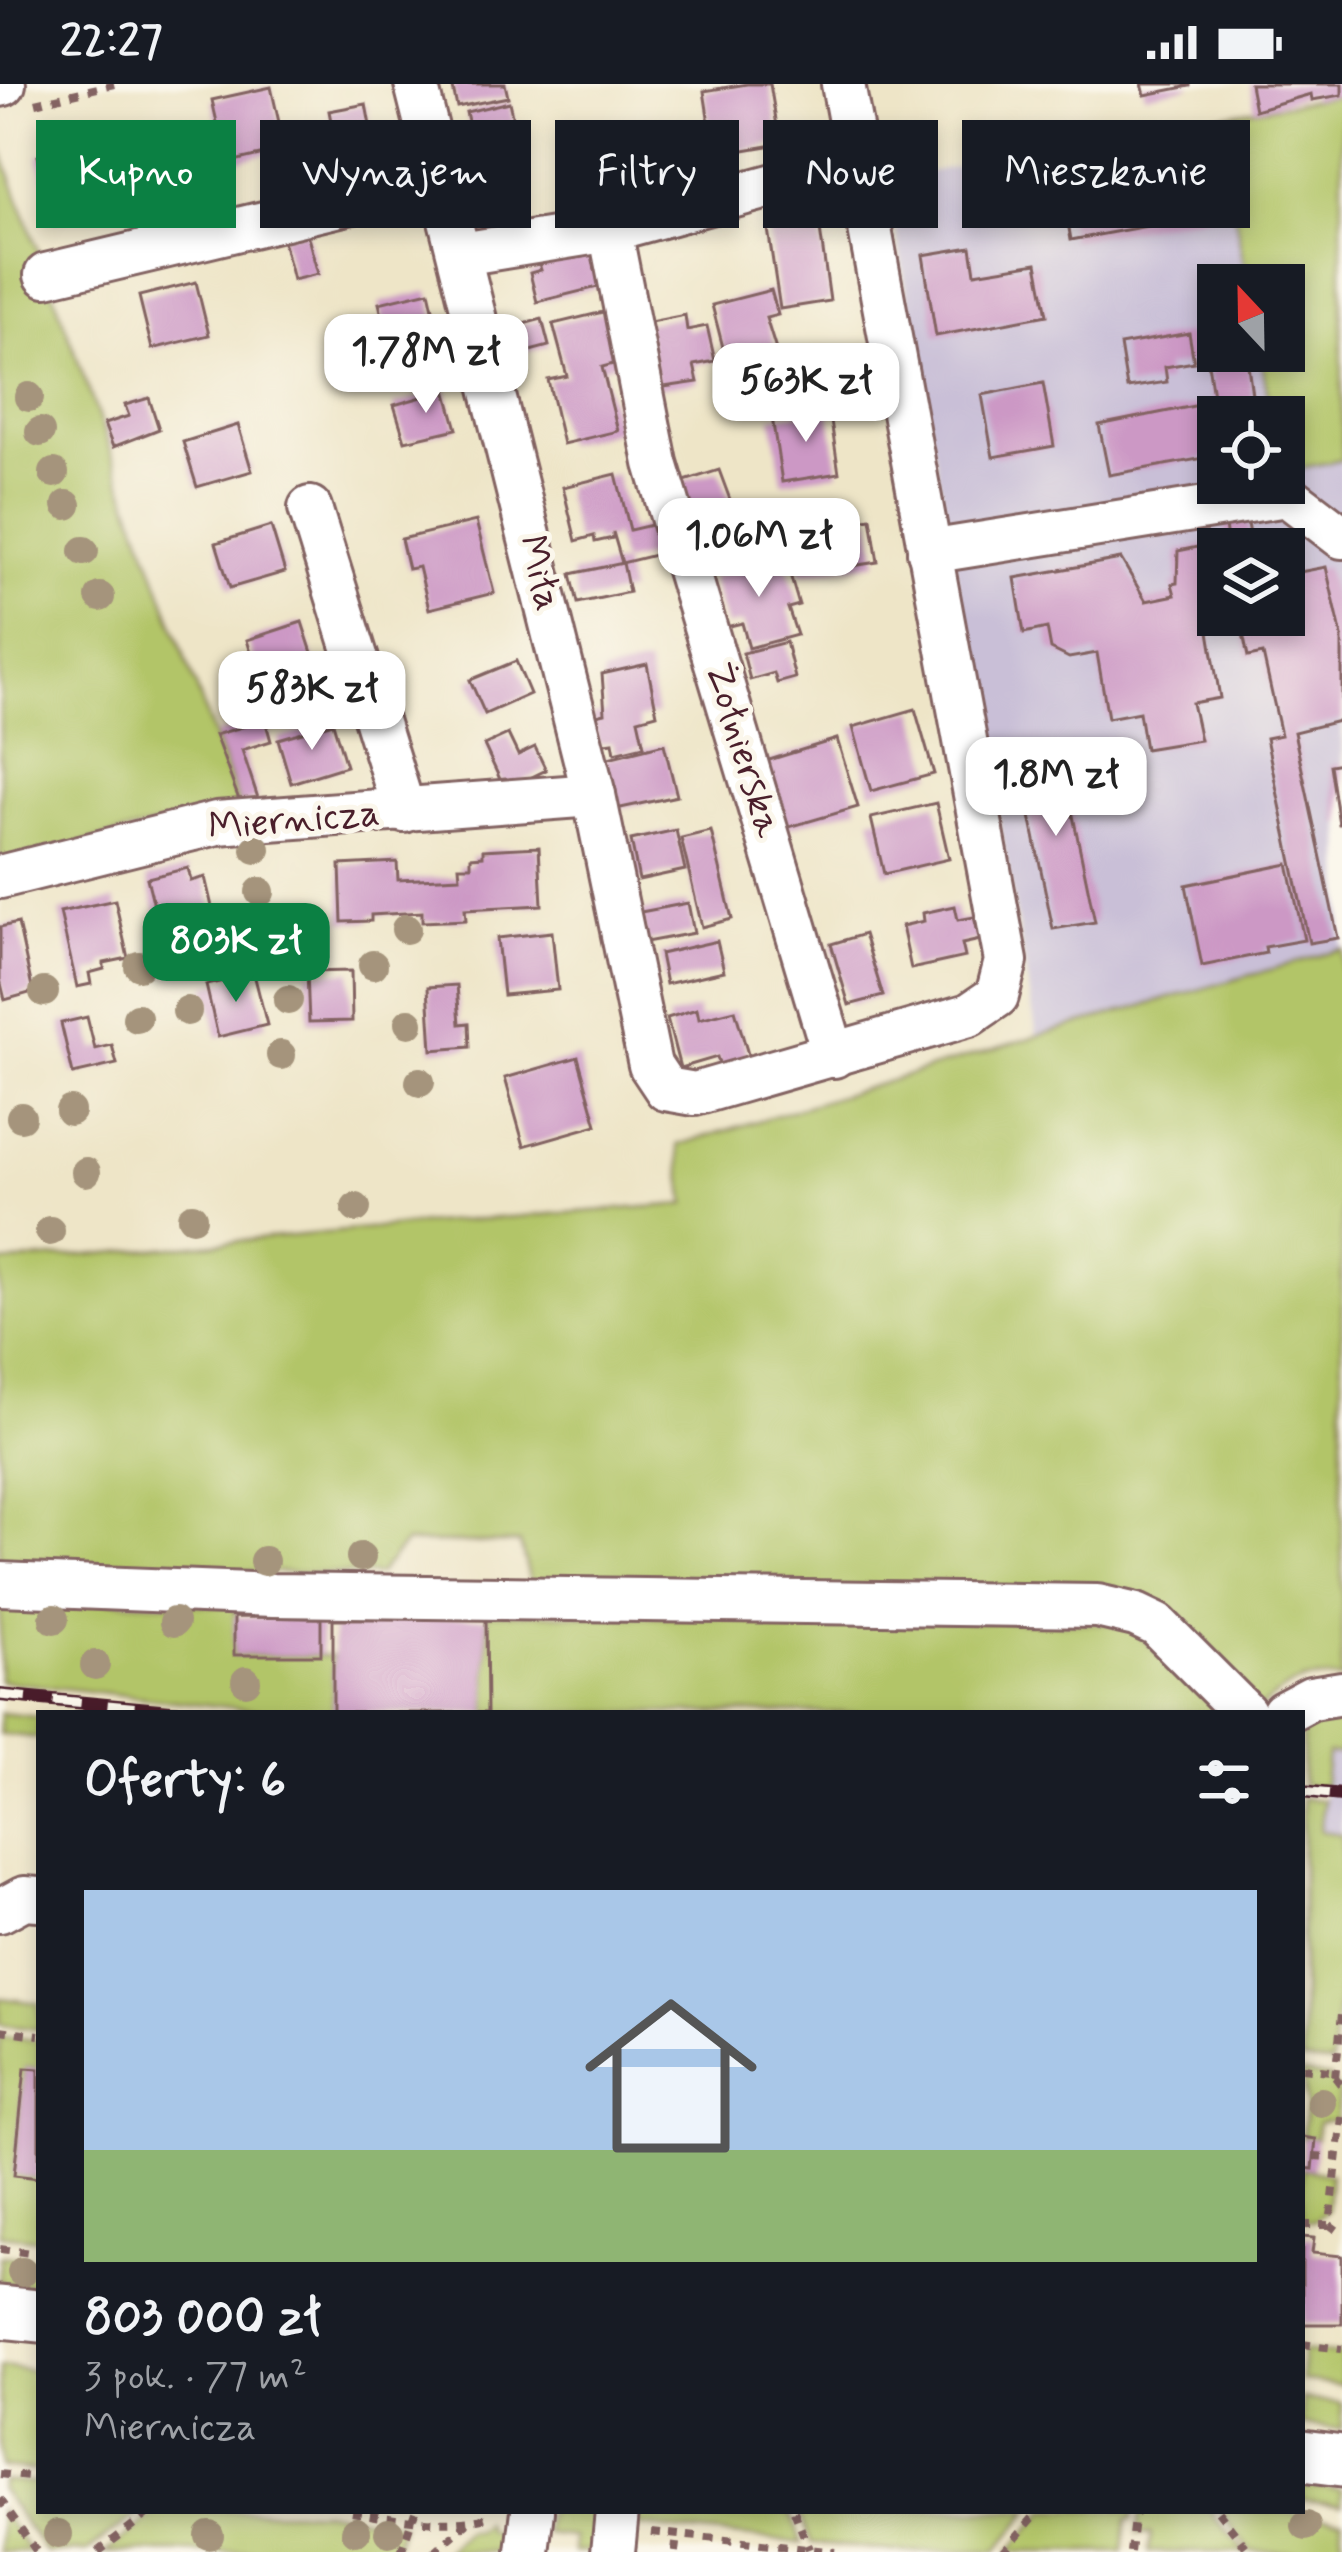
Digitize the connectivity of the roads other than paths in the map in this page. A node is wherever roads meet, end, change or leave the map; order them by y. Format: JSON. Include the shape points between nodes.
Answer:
{"nodes":[{"id":1,"x":416,"y":84,"type":"edge"},
{"id":2,"x":843,"y":84,"type":"edge"},
{"id":3,"x":425,"y":120,"type":"edge"},
{"id":4,"x":850,"y":120,"type":"edge"},
{"id":5,"x":763,"y":188,"type":"edge"},
{"id":6,"x":260,"y":224,"type":"edge"},
{"id":7,"x":453,"y":228,"type":"edge"},
{"id":8,"x":871,"y":228,"type":"edge"},
{"id":9,"x":610,"y":230,"type":"junction"},
{"id":10,"x":461,"y":254,"type":"junction"},
{"id":11,"x":46,"y":275,"type":"dead end"},
{"id":12,"x":310,"y":508,"type":"dead end"},
{"id":13,"x":1342,"y":537,"type":"edge"},
{"id":14,"x":929,"y":552,"type":"junction"},
{"id":15,"x":594,"y":795,"type":"junction"},
{"id":16,"x":404,"y":811,"type":"junction"},
{"id":17,"x":0,"y":877,"type":"edge"},
{"id":18,"x":834,"y":1056,"type":"junction"},
{"id":19,"x":0,"y":1584,"type":"edge"},
{"id":20,"x":1342,"y":1693,"type":"edge"},
{"id":21,"x":1242,"y":1710,"type":"edge"},
{"id":22,"x":1288,"y":1710,"type":"edge"},
{"id":23,"x":36,"y":1899,"type":"edge"},
{"id":24,"x":0,"y":1911,"type":"edge"},
{"id":25,"x":0,"y":2312,"type":"edge"},
{"id":26,"x":36,"y":2316,"type":"edge"},
{"id":27,"x":1305,"y":2456,"type":"edge"},
{"id":28,"x":1342,"y":2461,"type":"edge"},
{"id":29,"x":519,"y":2514,"type":"edge"},
{"id":30,"x":528,"y":2552,"type":"edge"}],
"edges":[{"from":1,"to":3,"type":"street","name":"Miła"},
{"from":2,"to":4,"type":"street"},
{"from":5,"to":9,"type":"street"},
{"from":6,"to":11,"type":"street"},
{"from":7,"to":10,"type":"street","name":"Miła"},
{"from":8,"to":14,"type":"street"},
{"from":9,"to":10,"type":"street"},
{"from":9,"to":18,"type":"street","name":"Żołnierska","via":[[656,463]]},
{"from":10,"to":15,"type":"street","name":"Miła"},
{"from":12,"to":16,"type":"street"},
{"from":13,"to":14,"type":"street","via":[[1287,495]]},
{"from":14,"to":18,"type":"street","via":[[1006,961],[997,996],[969,1015]]},
{"from":15,"to":16,"type":"street","name":"Miernicza"},
{"from":15,"to":18,"type":"street","name":"Miła","via":[[650,1065],[665,1089],[695,1094]]},
{"from":16,"to":17,"type":"street","name":"Miernicza","via":[[208,835]]},
{"from":19,"to":21,"type":"street","via":[[1096,1606],[1157,1625]]},
{"from":20,"to":22,"type":"street"},
{"from":23,"to":24,"type":"street"},
{"from":25,"to":26,"type":"main road"},
{"from":27,"to":28,"type":"main road"},
{"from":29,"to":30,"type":"street"}]}
